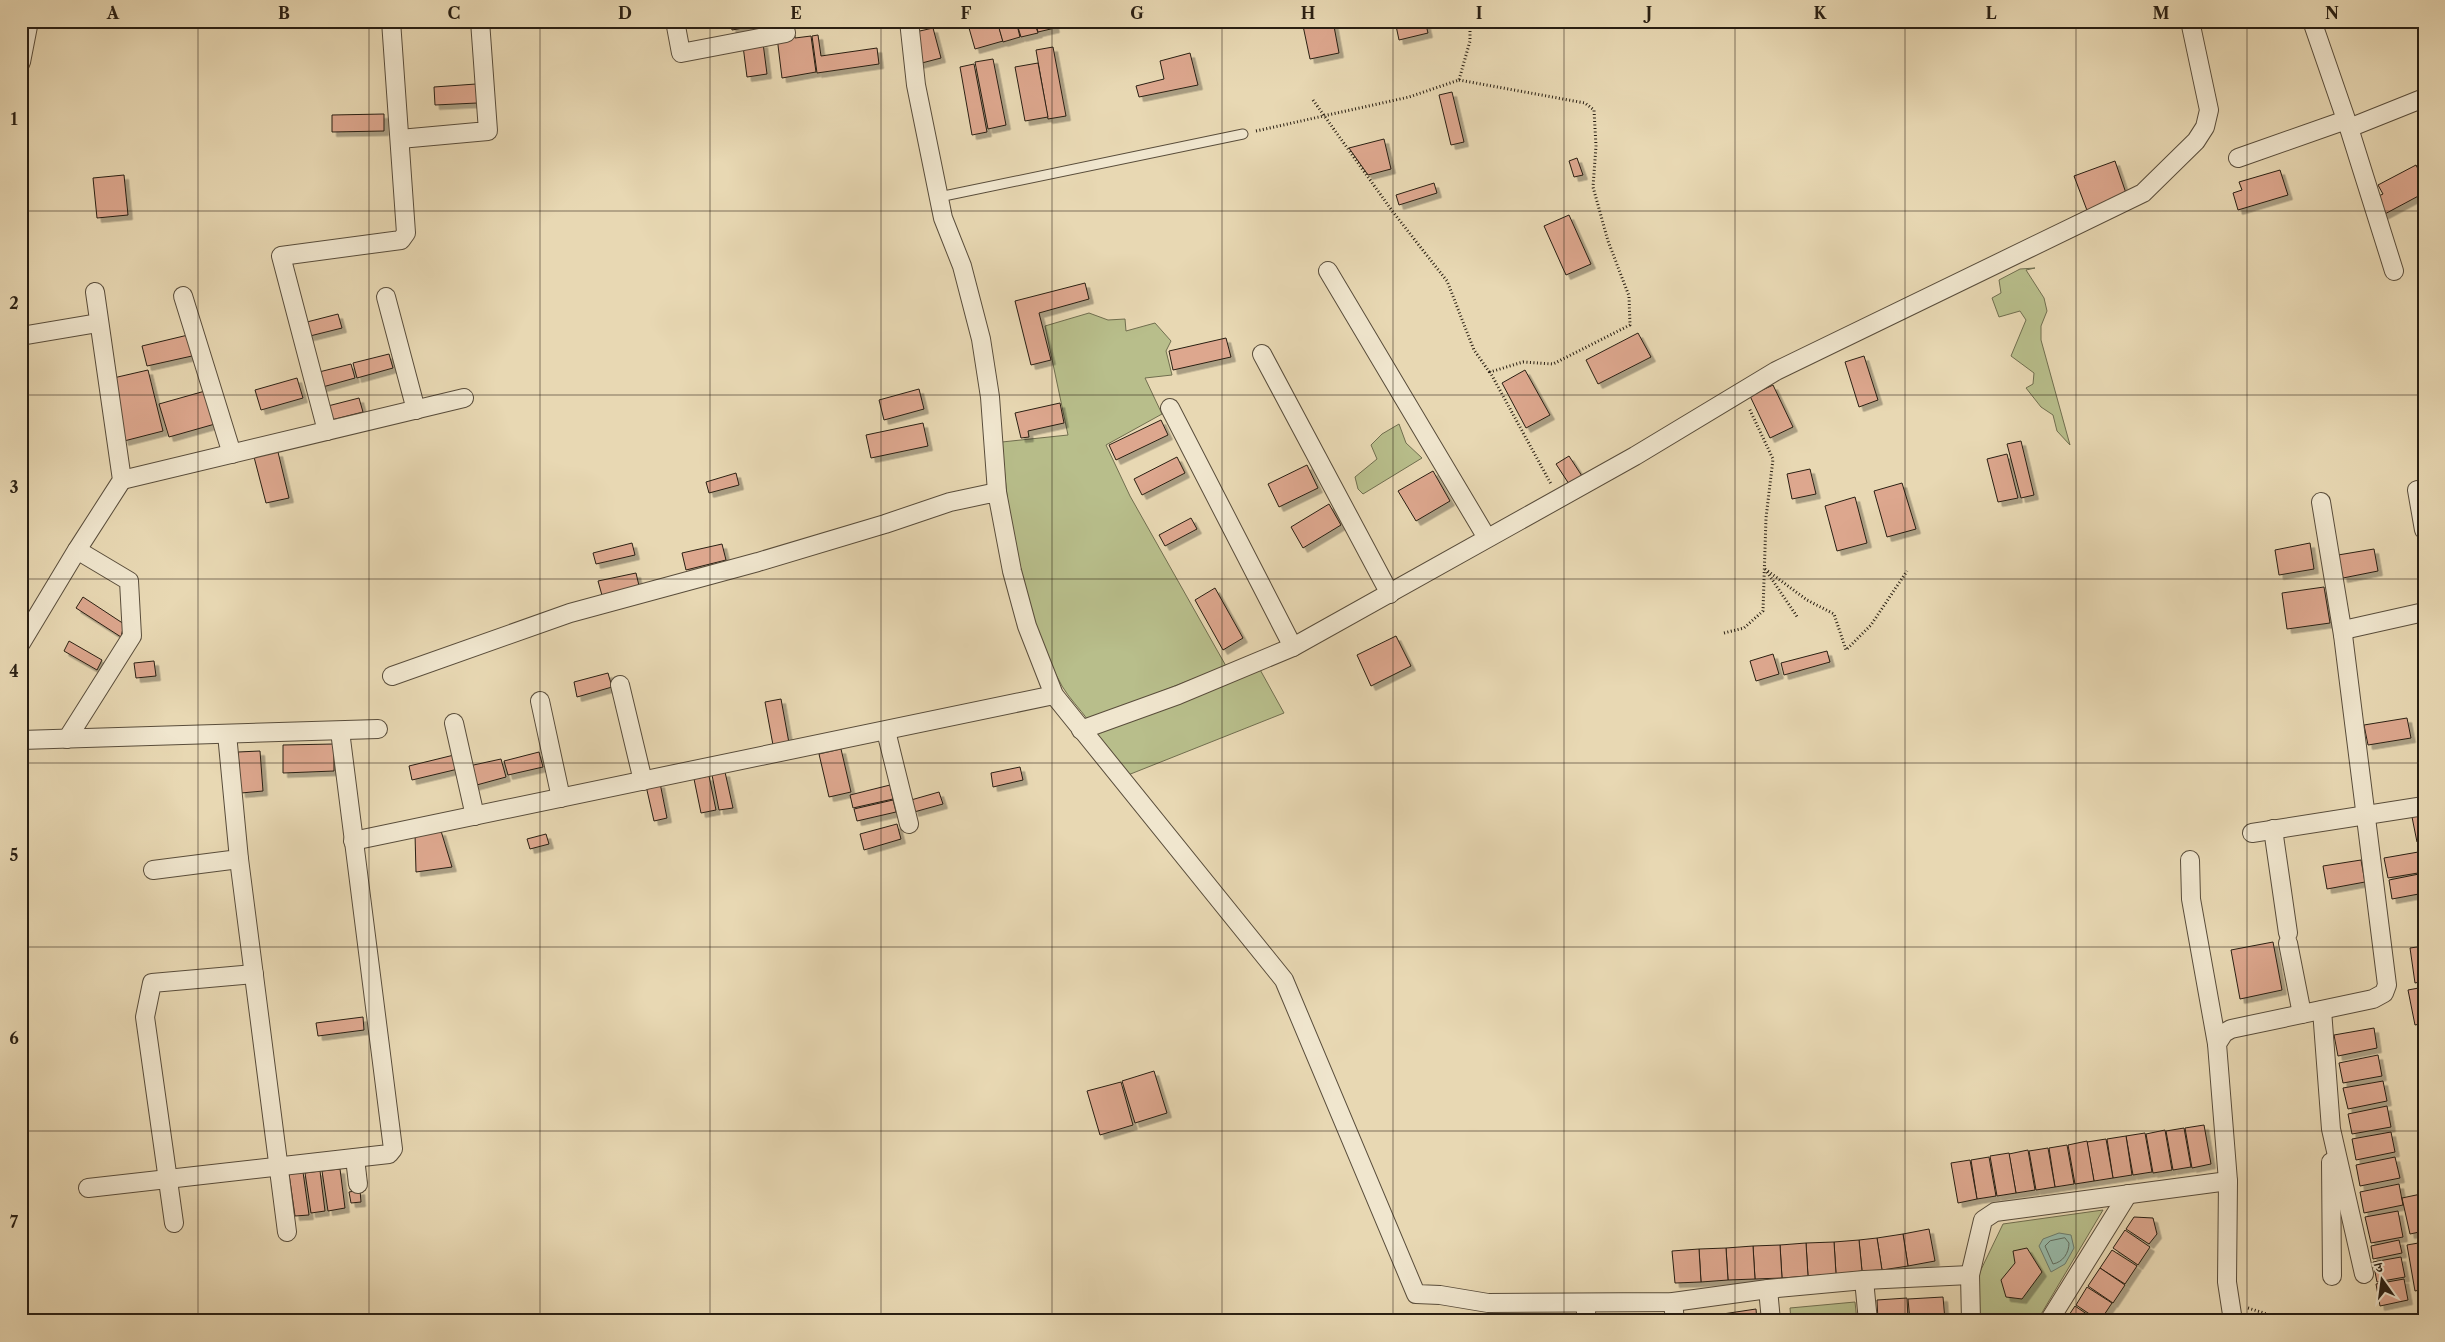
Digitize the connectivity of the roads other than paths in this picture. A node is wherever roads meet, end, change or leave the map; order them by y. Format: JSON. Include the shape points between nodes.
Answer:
{"nodes":[{"id":1,"x":391,"y":21,"type":"edge"},
{"id":2,"x":480,"y":21,"type":"edge"},
{"id":3,"x":675,"y":21,"type":"edge"},
{"id":4,"x":783,"y":21,"type":"edge"},
{"id":5,"x":909,"y":21,"type":"edge"},
{"id":6,"x":2190,"y":21,"type":"edge"},
{"id":7,"x":2312,"y":21,"type":"edge"},
{"id":8,"x":26,"y":22,"type":"edge"},
{"id":9,"x":21,"y":62,"type":"edge"},
{"id":10,"x":2424,"y":98,"type":"edge"},
{"id":11,"x":2348,"y":124,"type":"junction"},
{"id":12,"x":1243,"y":134,"type":"road end"},
{"id":13,"x":400,"y":139,"type":"junction"},
{"id":14,"x":2238,"y":158,"type":"dead end"},
{"id":15,"x":939,"y":197,"type":"junction"},
{"id":16,"x":1328,"y":271,"type":"dead end"},
{"id":17,"x":2394,"y":271,"type":"dead end"},
{"id":18,"x":95,"y":292,"type":"dead end"},
{"id":19,"x":184,"y":296,"type":"dead end"},
{"id":20,"x":386,"y":297,"type":"dead end"},
{"id":21,"x":98,"y":323,"type":"junction"},
{"id":22,"x":21,"y":336,"type":"edge"},
{"id":23,"x":1262,"y":354,"type":"dead end"},
{"id":24,"x":464,"y":398,"type":"dead end"},
{"id":25,"x":1170,"y":408,"type":"dead end"},
{"id":26,"x":416,"y":410,"type":"junction"},
{"id":27,"x":327,"y":431,"type":"junction"},
{"id":28,"x":232,"y":454,"type":"junction"},
{"id":29,"x":122,"y":480,"type":"junction"},
{"id":30,"x":2417,"y":490,"type":"dead end"},
{"id":31,"x":997,"y":492,"type":"junction"},
{"id":32,"x":2321,"y":502,"type":"dead end"},
{"id":33,"x":2424,"y":530,"type":"edge"},
{"id":34,"x":1486,"y":538,"type":"junction"},
{"id":35,"x":77,"y":550,"type":"junction"},
{"id":36,"x":1390,"y":594,"type":"junction"},
{"id":37,"x":2424,"y":612,"type":"edge"},
{"id":38,"x":2343,"y":635,"type":"junction"},
{"id":39,"x":21,"y":644,"type":"edge"},
{"id":40,"x":1293,"y":647,"type":"junction"},
{"id":41,"x":392,"y":676,"type":"dead end"},
{"id":42,"x":620,"y":684,"type":"dead end"},
{"id":43,"x":1054,"y":696,"type":"junction"},
{"id":44,"x":540,"y":701,"type":"dead end"},
{"id":45,"x":454,"y":723,"type":"dead end"},
{"id":46,"x":378,"y":729,"type":"dead end"},
{"id":47,"x":340,"y":730,"type":"junction"},
{"id":48,"x":1082,"y":730,"type":"junction"},
{"id":49,"x":886,"y":731,"type":"junction"},
{"id":50,"x":227,"y":734,"type":"junction"},
{"id":51,"x":67,"y":739,"type":"junction"},
{"id":52,"x":21,"y":740,"type":"edge"},
{"id":53,"x":643,"y":781,"type":"junction"},
{"id":54,"x":561,"y":798,"type":"junction"},
{"id":55,"x":2424,"y":806,"type":"edge"},
{"id":56,"x":2366,"y":814,"type":"junction"},
{"id":57,"x":474,"y":816,"type":"junction"},
{"id":58,"x":909,"y":824,"type":"dead end"},
{"id":59,"x":2273,"y":829,"type":"junction"},
{"id":60,"x":2252,"y":833,"type":"dead end"},
{"id":61,"x":353,"y":841,"type":"junction"},
{"id":62,"x":239,"y":859,"type":"junction"},
{"id":63,"x":2190,"y":860,"type":"dead end"},
{"id":64,"x":154,"y":870,"type":"dead end"},
{"id":65,"x":254,"y":974,"type":"junction"},
{"id":66,"x":2322,"y":1010,"type":"junction"},
{"id":67,"x":2302,"y":1014,"type":"junction"},
{"id":68,"x":2216,"y":1044,"type":"junction"},
{"id":69,"x":2331,"y":1129,"type":"junction"},
{"id":70,"x":355,"y":1158,"type":"junction"},
{"id":71,"x":279,"y":1166,"type":"junction"},
{"id":72,"x":168,"y":1178,"type":"junction"},
{"id":73,"x":2228,"y":1180,"type":"junction"},
{"id":74,"x":358,"y":1184,"type":"dead end"},
{"id":75,"x":88,"y":1188,"type":"dead end"},
{"id":76,"x":2128,"y":1194,"type":"junction"},
{"id":77,"x":174,"y":1223,"type":"dead end"},
{"id":78,"x":287,"y":1232,"type":"dead end"},
{"id":79,"x":1970,"y":1274,"type":"junction"},
{"id":80,"x":2364,"y":1274,"type":"dead end"},
{"id":81,"x":2332,"y":1276,"type":"dead end"},
{"id":82,"x":1864,"y":1280,"type":"junction"},
{"id":83,"x":1768,"y":1289,"type":"junction"},
{"id":84,"x":1673,"y":1302,"type":"junction"},
{"id":85,"x":1585,"y":1303,"type":"junction"},
{"id":86,"x":2232,"y":1315,"type":"edge"},
{"id":87,"x":1587,"y":1321,"type":"edge"},
{"id":88,"x":1675,"y":1321,"type":"edge"},
{"id":89,"x":1771,"y":1321,"type":"edge"},
{"id":90,"x":1868,"y":1321,"type":"edge"},
{"id":91,"x":1971,"y":1321,"type":"edge"},
{"id":92,"x":2048,"y":1321,"type":"edge"}],
"edges":[{"from":1,"to":13,"type":"street"},
{"from":2,"to":13,"type":"street","via":[[488,131]]},
{"from":3,"to":4,"type":"street","via":[[681,53],[786,33]]},
{"from":5,"to":15,"type":"street","via":[[916,86]]},
{"from":6,"to":34,"type":"street","via":[[2209,110],[2208,119],[2196,141],[2143,194],[1776,371],[1635,456]]},
{"from":7,"to":11,"type":"street"},
{"from":8,"to":9,"type":"street"},
{"from":10,"to":11,"type":"street"},
{"from":11,"to":14,"type":"street"},
{"from":11,"to":17,"type":"street"},
{"from":12,"to":15,"type":"lane"},
{"from":13,"to":27,"type":"street","via":[[406,221],[406,233],[401,240],[281,256]]},
{"from":15,"to":31,"type":"street","via":[[981,339],[990,397]]},
{"from":16,"to":34,"type":"street"},
{"from":18,"to":21,"type":"street"},
{"from":19,"to":28,"type":"street"},
{"from":20,"to":26,"type":"street"},
{"from":21,"to":22,"type":"street"},
{"from":21,"to":29,"type":"street"},
{"from":23,"to":36,"type":"street"},
{"from":24,"to":26,"type":"street"},
{"from":25,"to":40,"type":"street"},
{"from":26,"to":27,"type":"street"},
{"from":27,"to":28,"type":"street"},
{"from":28,"to":29,"type":"street"},
{"from":29,"to":35,"type":"street"},
{"from":30,"to":33,"type":"street"},
{"from":31,"to":41,"type":"street","via":[[950,502],[758,562],[570,613]]},
{"from":31,"to":43,"type":"street","via":[[1022,608]]},
{"from":32,"to":38,"type":"street"},
{"from":34,"to":36,"type":"street"},
{"from":35,"to":39,"type":"street"},
{"from":35,"to":51,"type":"street","via":[[129,581],[132,636]]},
{"from":36,"to":40,"type":"street"},
{"from":37,"to":38,"type":"street","via":[[2348,629]]},
{"from":38,"to":56,"type":"street"},
{"from":40,"to":48,"type":"street","via":[[1178,695]]},
{"from":42,"to":53,"type":"street"},
{"from":43,"to":48,"type":"street"},
{"from":43,"to":49,"type":"street"},
{"from":44,"to":54,"type":"street"},
{"from":45,"to":57,"type":"street"},
{"from":46,"to":47,"type":"street"},
{"from":47,"to":50,"type":"street"},
{"from":47,"to":61,"type":"street"},
{"from":48,"to":85,"type":"street","via":[[1284,980],[1416,1294],[1488,1303]]},
{"from":49,"to":53,"type":"street"},
{"from":49,"to":58,"type":"street"},
{"from":50,"to":51,"type":"street"},
{"from":50,"to":62,"type":"street"},
{"from":51,"to":52,"type":"street"},
{"from":53,"to":54,"type":"street"},
{"from":54,"to":57,"type":"street"},
{"from":55,"to":56,"type":"street"},
{"from":56,"to":59,"type":"street"},
{"from":56,"to":66,"type":"street","via":[[2386,989],[2380,996]]},
{"from":57,"to":61,"type":"street"},
{"from":59,"to":60,"type":"street"},
{"from":59,"to":67,"type":"street"},
{"from":61,"to":70,"type":"street","via":[[393,1149],[389,1154]]},
{"from":62,"to":64,"type":"street"},
{"from":62,"to":65,"type":"street"},
{"from":63,"to":68,"type":"street","via":[[2191,898]]},
{"from":65,"to":71,"type":"street"},
{"from":65,"to":72,"type":"street","via":[[152,983],[144,1017]]},
{"from":66,"to":67,"type":"street"},
{"from":66,"to":69,"type":"street"},
{"from":67,"to":68,"type":"street","via":[[2231,1029]]},
{"from":68,"to":73,"type":"street"},
{"from":69,"to":80,"type":"street"},
{"from":69,"to":81,"type":"street"},
{"from":70,"to":71,"type":"street"},
{"from":70,"to":74,"type":"street"},
{"from":71,"to":72,"type":"street"},
{"from":71,"to":78,"type":"street"},
{"from":72,"to":75,"type":"street"},
{"from":72,"to":77,"type":"street"},
{"from":73,"to":76,"type":"street"},
{"from":73,"to":86,"type":"street","via":[[2227,1282]]},
{"from":76,"to":79,"type":"street","via":[[1995,1212],[1983,1220]]},
{"from":76,"to":92,"type":"street"},
{"from":79,"to":82,"type":"street"},
{"from":79,"to":91,"type":"street"},
{"from":82,"to":83,"type":"street"},
{"from":82,"to":90,"type":"street"},
{"from":83,"to":84,"type":"street"},
{"from":83,"to":89,"type":"street"},
{"from":84,"to":85,"type":"street"},
{"from":84,"to":88,"type":"street"},
{"from":85,"to":87,"type":"street"}]}
